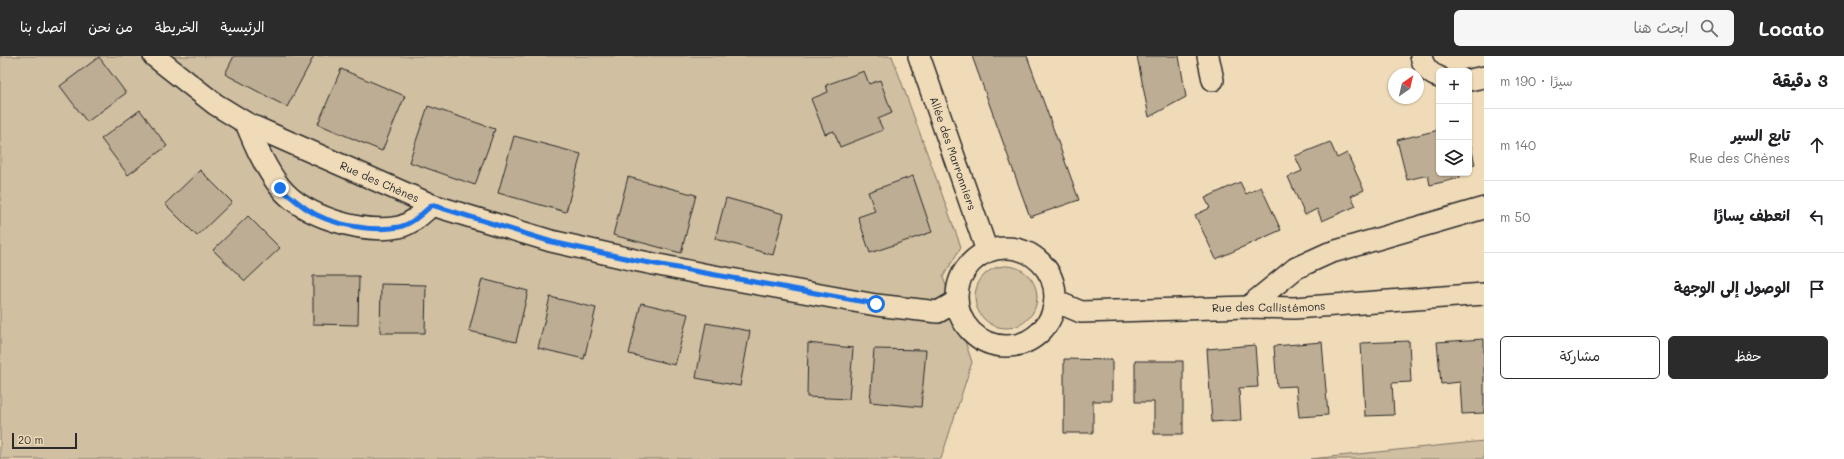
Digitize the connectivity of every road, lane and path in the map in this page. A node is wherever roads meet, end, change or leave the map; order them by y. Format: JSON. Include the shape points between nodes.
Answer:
{"nodes":[{"id":1,"x":154,"y":56,"type":"edge"},
{"id":2,"x":919,"y":56,"type":"edge"},
{"id":3,"x":1208,"y":56,"type":"edge"},
{"id":4,"x":1421,"y":56,"type":"edge"},
{"id":5,"x":1436,"y":76,"type":"edge"},
{"id":6,"x":1484,"y":77,"type":"edge"},
{"id":7,"x":1472,"y":79,"type":"edge"},
{"id":8,"x":1213,"y":80,"type":"dead end"},
{"id":9,"x":246,"y":123,"type":"junction"},
{"id":10,"x":432,"y":205,"type":"junction"},
{"id":11,"x":1484,"y":208,"type":"edge"},
{"id":12,"x":987,"y":252,"type":"junction"},
{"id":13,"x":1484,"y":294,"type":"edge"},
{"id":14,"x":957,"y":301,"type":"junction"},
{"id":15,"x":1055,"y":301,"type":"junction"},
{"id":16,"x":1248,"y":307,"type":"junction"}],
"edges":[{"from":1,"to":9,"type":"street","name":"Rue des Chènes","via":[[215,104]]},
{"from":2,"to":12,"type":"street","name":"Allée des Marronniers"},
{"from":3,"to":8,"type":"street"},
{"from":4,"to":5,"type":"street","via":[[1430,74]]},
{"from":6,"to":7,"type":"street"},
{"from":9,"to":10,"type":"street","name":"Rue des Chènes"},
{"from":9,"to":10,"type":"street","via":[[257,151],[280,188],[308,210],[338,223],[372,228],[400,227],[415,220]]},
{"from":10,"to":14,"type":"street","name":"Rue des Chènes","via":[[552,242],[703,274],[938,312]]},
{"from":11,"to":16,"type":"street","via":[[1329,253],[1296,268]]},
{"from":12,"to":14,"type":"street","via":[[974,260],[964,271],[958,285]]},
{"from":12,"to":15,"type":"street","via":[[1010,248],[1032,255],[1044,265],[1052,278]]},
{"from":13,"to":16,"type":"street","name":"Rue des Callistémons","via":[[1294,308]]},
{"from":14,"to":15,"type":"street","via":[[964,323],[976,335],[990,343],[1006,346],[1022,343],[1036,336],[1048,324]]},
{"from":15,"to":16,"type":"street","name":"Rue des Callistémons","via":[[1081,312]]}]}
